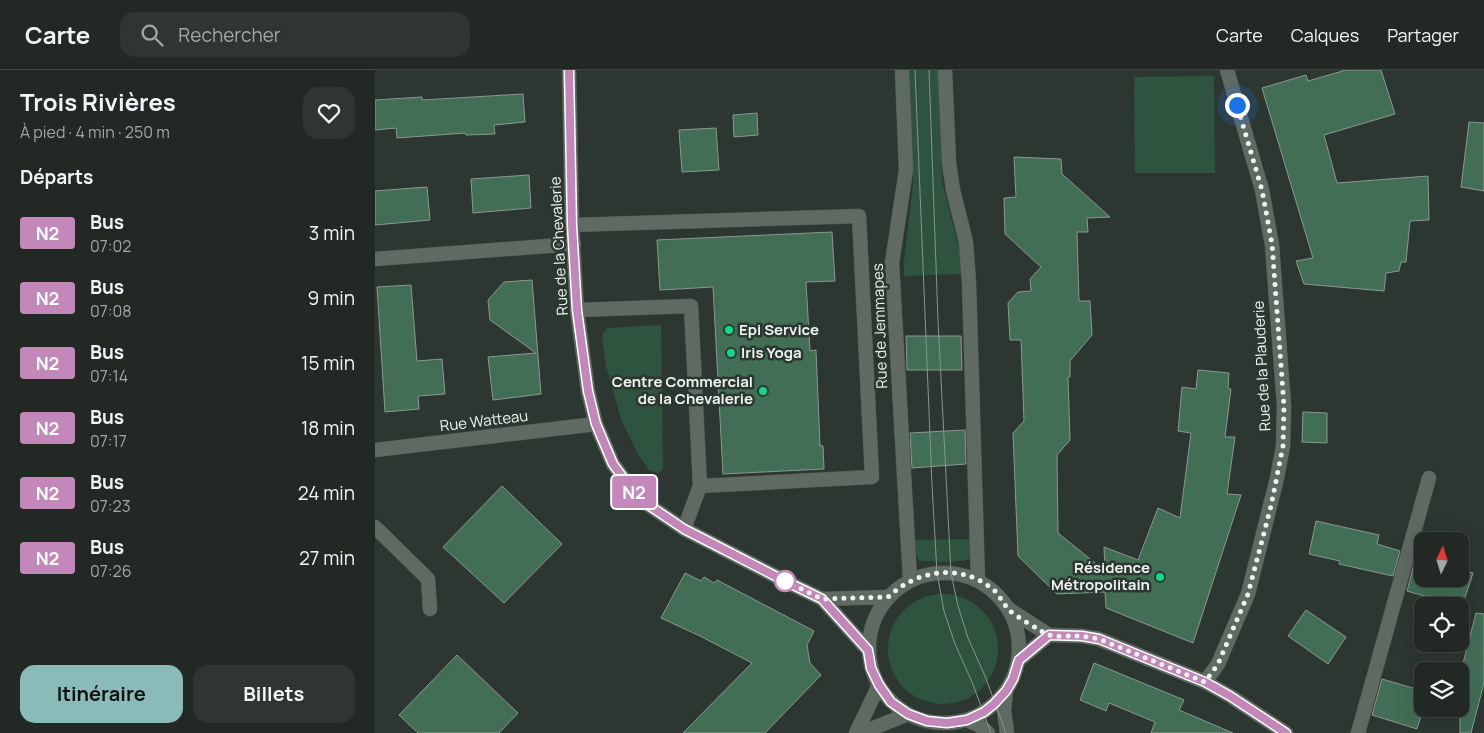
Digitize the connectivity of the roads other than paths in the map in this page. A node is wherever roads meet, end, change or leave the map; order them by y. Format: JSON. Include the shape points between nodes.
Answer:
{"nodes":[{"id":1,"x":569,"y":70,"type":"edge"},
{"id":2,"x":902,"y":70,"type":"edge"},
{"id":3,"x":945,"y":70,"type":"edge"},
{"id":4,"x":1227,"y":70,"type":"edge"},
{"id":5,"x":572,"y":225,"type":"junction"},
{"id":6,"x":574,"y":244,"type":"junction"},
{"id":7,"x":375,"y":259,"type":"edge"},
{"id":8,"x":577,"y":310,"type":"junction"},
{"id":9,"x":596,"y":424,"type":"junction"},
{"id":10,"x":375,"y":450,"type":"edge"},
{"id":11,"x":1429,"y":478,"type":"dead end"},
{"id":12,"x":700,"y":486,"type":"junction"},
{"id":13,"x":375,"y":527,"type":"edge"},
{"id":14,"x":684,"y":529,"type":"junction"},
{"id":15,"x":910,"y":580,"type":"junction"},
{"id":16,"x":977,"y":580,"type":"junction"},
{"id":17,"x":888,"y":597,"type":"junction"},
{"id":18,"x":822,"y":599,"type":"junction"},
{"id":19,"x":430,"y":609,"type":"dead end"},
{"id":20,"x":1010,"y":610,"type":"junction"},
{"id":21,"x":1049,"y":635,"type":"junction"},
{"id":22,"x":868,"y":650,"type":"junction"},
{"id":23,"x":1019,"y":660,"type":"junction"},
{"id":24,"x":1205,"y":682,"type":"junction"},
{"id":25,"x":879,"y":685,"type":"junction"},
{"id":26,"x":1006,"y":691,"type":"junction"},
{"id":27,"x":908,"y":714,"type":"junction"},
{"id":28,"x":967,"y":720,"type":"junction"},
{"id":29,"x":857,"y":733,"type":"edge"},
{"id":30,"x":861,"y":733,"type":"edge"},
{"id":31,"x":988,"y":733,"type":"edge"},
{"id":32,"x":1007,"y":733,"type":"edge"},
{"id":33,"x":1286,"y":733,"type":"edge"},
{"id":34,"x":1358,"y":733,"type":"edge"}],
"edges":[{"from":1,"to":5,"type":"street","name":"Rue de la Chevalerie"},
{"from":2,"to":15,"type":"street","name":"Rue de Jemmapes","via":[[906,170],[892,263]]},
{"from":3,"to":16,"type":"street","via":[[949,163],[966,242],[969,283]]},
{"from":4,"to":24,"type":"street","name":"Rue de la Plauderie","via":[[1262,190],[1272,244],[1284,406],[1283,446],[1248,594],[1218,664]]},
{"from":5,"to":6,"type":"street","name":"Rue de la Chevalerie"},
{"from":5,"to":12,"type":"street","via":[[859,216],[872,477]]},
{"from":6,"to":7,"type":"street"},
{"from":6,"to":8,"type":"street","name":"Rue de la Chevalerie"},
{"from":8,"to":9,"type":"street","name":"Rue de la Chevalerie"},
{"from":8,"to":12,"type":"street","via":[[691,306]]},
{"from":9,"to":10,"type":"street","name":"Rue Watteau"},
{"from":9,"to":14,"type":"street","name":"Rue de la Chevalerie","via":[[613,464],[638,498]]},
{"from":11,"to":34,"type":"street"},
{"from":12,"to":14,"type":"street"},
{"from":13,"to":19,"type":"street","via":[[428,579]]},
{"from":14,"to":18,"type":"street","name":"Rue de la Chevalerie"},
{"from":15,"to":16,"type":"street","via":[[932,573],[955,573]]},
{"from":15,"to":17,"type":"street"},
{"from":16,"to":20,"type":"street","via":[[996,593]]},
{"from":17,"to":18,"type":"street","name":"Rue de la Chevalerie"},
{"from":17,"to":22,"type":"street","via":[[873,622]]},
{"from":18,"to":22,"type":"street","name":"Rue de la Chevalerie"},
{"from":20,"to":21,"type":"street"},
{"from":20,"to":23,"type":"street","via":[[1018,634]]},
{"from":21,"to":23,"type":"street"},
{"from":21,"to":24,"type":"street","via":[[1099,639]]},
{"from":22,"to":25,"type":"street","via":[[871,668]]},
{"from":23,"to":26,"type":"street"},
{"from":24,"to":33,"type":"street"},
{"from":25,"to":27,"type":"street","via":[[891,702]]},
{"from":25,"to":29,"type":"street"},
{"from":26,"to":28,"type":"street","via":[[984,712]]},
{"from":26,"to":32,"type":"street"},
{"from":27,"to":28,"type":"street","via":[[927,721]]},
{"from":27,"to":30,"type":"street"},
{"from":28,"to":31,"type":"street"}]}
